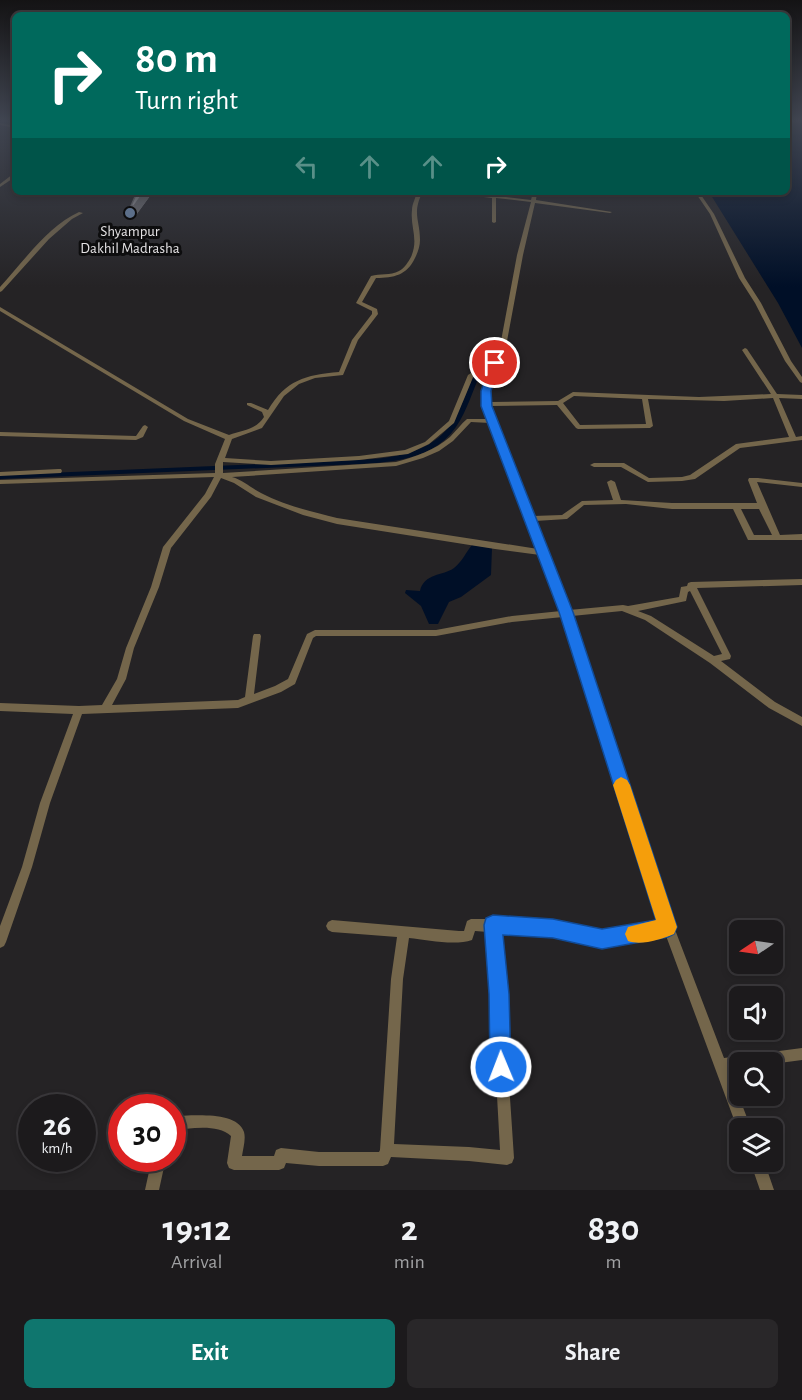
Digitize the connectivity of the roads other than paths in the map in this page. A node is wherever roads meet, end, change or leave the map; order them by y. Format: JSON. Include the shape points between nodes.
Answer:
{"nodes":[{"id":1,"x":417,"y":195,"type":"edge"},
{"id":2,"x":476,"y":195,"type":"edge"},
{"id":3,"x":534,"y":195,"type":"edge"},
{"id":4,"x":699,"y":195,"type":"edge"},
{"id":5,"x":494,"y":197,"type":"junction"},
{"id":6,"x":533,"y":203,"type":"junction"},
{"id":7,"x":610,"y":212,"type":"dead end"},
{"id":8,"x":81,"y":213,"type":"dead end"},
{"id":9,"x":494,"y":222,"type":"dead end"},
{"id":10,"x":0,"y":290,"type":"edge"},
{"id":11,"x":0,"y":309,"type":"edge"},
{"id":12,"x":745,"y":350,"type":"dead end"},
{"id":13,"x":471,"y":375,"type":"dead end"},
{"id":14,"x":802,"y":381,"type":"edge"},
{"id":15,"x":775,"y":396,"type":"junction"},
{"id":16,"x":802,"y":397,"type":"edge"},
{"id":17,"x":645,"y":399,"type":"junction"},
{"id":18,"x":559,"y":403,"type":"junction"},
{"id":19,"x":249,"y":404,"type":"dead end"},
{"id":20,"x":486,"y":404,"type":"junction"},
{"id":21,"x":267,"y":417,"type":"junction"},
{"id":22,"x":491,"y":421,"type":"junction"},
{"id":23,"x":145,"y":427,"type":"dead end"},
{"id":24,"x":0,"y":434,"type":"edge"},
{"id":25,"x":229,"y":438,"type":"junction"},
{"id":26,"x":793,"y":438,"type":"junction"},
{"id":27,"x":802,"y":438,"type":"edge"},
{"id":28,"x":352,"y":462,"type":"junction"},
{"id":29,"x":594,"y":465,"type":"dead end"},
{"id":30,"x":219,"y":467,"type":"junction"},
{"id":31,"x":58,"y":471,"type":"dead end"},
{"id":32,"x":0,"y":474,"type":"edge"},
{"id":33,"x":0,"y":482,"type":"edge"},
{"id":34,"x":611,"y":482,"type":"dead end"},
{"id":35,"x":802,"y":485,"type":"edge"},
{"id":36,"x":618,"y":502,"type":"junction"},
{"id":37,"x":736,"y":506,"type":"junction"},
{"id":38,"x":762,"y":506,"type":"junction"},
{"id":39,"x":529,"y":519,"type":"junction"},
{"id":40,"x":777,"y":537,"type":"junction"},
{"id":41,"x":802,"y":537,"type":"edge"},
{"id":42,"x":542,"y":552,"type":"junction"},
{"id":43,"x":802,"y":582,"type":"edge"},
{"id":44,"x":693,"y":588,"type":"junction"},
{"id":45,"x":629,"y":609,"type":"junction"},
{"id":46,"x":566,"y":612,"type":"junction"},
{"id":47,"x":257,"y":636,"type":"dead end"},
{"id":48,"x":713,"y":660,"type":"junction"},
{"id":49,"x":249,"y":700,"type":"junction"},
{"id":50,"x":0,"y":707,"type":"edge"},
{"id":51,"x":79,"y":710,"type":"junction"},
{"id":52,"x":105,"y":710,"type":"junction"},
{"id":53,"x":802,"y":722,"type":"edge"},
{"id":54,"x":493,"y":925,"type":"junction"},
{"id":55,"x":332,"y":926,"type":"dead end"},
{"id":56,"x":668,"y":927,"type":"junction"},
{"id":57,"x":404,"y":932,"type":"junction"},
{"id":58,"x":0,"y":942,"type":"edge"},
{"id":59,"x":802,"y":1054,"type":"edge"},
{"id":60,"x":783,"y":1057,"type":"edge"},
{"id":61,"x":729,"y":1064,"type":"edge"},
{"id":62,"x":721,"y":1065,"type":"junction"},
{"id":63,"x":740,"y":1118,"type":"edge"},
{"id":64,"x":186,"y":1123,"type":"edge"},
{"id":65,"x":387,"y":1150,"type":"junction"},
{"id":66,"x":156,"y":1172,"type":"edge"},
{"id":67,"x":760,"y":1172,"type":"edge"},
{"id":68,"x":152,"y":1190,"type":"edge"},
{"id":69,"x":767,"y":1190,"type":"edge"}],
"edges":[{"from":1,"to":21,"type":"street","via":[[413,218],[418,249],[405,272],[374,276],[366,287],[359,303],[375,310],[375,314],[355,340],[342,374],[310,375],[289,386]]},
{"from":2,"to":5,"type":"street"},
{"from":3,"to":6,"type":"street"},
{"from":4,"to":14,"type":"street"},
{"from":5,"to":6,"type":"street"},
{"from":5,"to":9,"type":"street"},
{"from":6,"to":7,"type":"street"},
{"from":6,"to":20,"type":"street"},
{"from":8,"to":10,"type":"street","via":[[47,238]]},
{"from":11,"to":25,"type":"street","via":[[186,420]]},
{"from":12,"to":15,"type":"street"},
{"from":13,"to":28,"type":"street","via":[[453,422],[442,432],[406,452]]},
{"from":15,"to":16,"type":"street"},
{"from":15,"to":17,"type":"street"},
{"from":15,"to":26,"type":"street"},
{"from":17,"to":18,"type":"street","via":[[573,394]]},
{"from":17,"to":18,"type":"street","via":[[650,426],[578,427]]},
{"from":18,"to":20,"type":"street"},
{"from":19,"to":21,"type":"street","via":[[264,411]]},
{"from":20,"to":22,"type":"street"},
{"from":21,"to":25,"type":"street","via":[[254,431]]},
{"from":22,"to":28,"type":"street","via":[[469,420],[443,445],[414,460],[396,464]]},
{"from":22,"to":39,"type":"street"},
{"from":23,"to":24,"type":"street","via":[[136,438]]},
{"from":25,"to":30,"type":"street"},
{"from":26,"to":27,"type":"street"},
{"from":26,"to":29,"type":"street","via":[[738,446],[692,477],[682,479],[648,480],[622,465]]},
{"from":28,"to":30,"type":"street"},
{"from":28,"to":30,"type":"street"},
{"from":30,"to":33,"type":"street"},
{"from":30,"to":42,"type":"street","via":[[259,495],[306,513]]},
{"from":30,"to":52,"type":"street","via":[[208,495],[167,547],[121,678]]},
{"from":31,"to":32,"type":"street"},
{"from":34,"to":36,"type":"street"},
{"from":35,"to":38,"type":"street","via":[[752,480]]},
{"from":36,"to":37,"type":"street"},
{"from":36,"to":39,"type":"street","via":[[582,503],[564,517]]},
{"from":37,"to":38,"type":"street"},
{"from":37,"to":40,"type":"street","via":[[751,538]]},
{"from":38,"to":40,"type":"street"},
{"from":39,"to":42,"type":"street"},
{"from":40,"to":41,"type":"street"},
{"from":42,"to":46,"type":"street"},
{"from":43,"to":44,"type":"street","via":[[691,585]]},
{"from":44,"to":45,"type":"street","via":[[684,589],[683,599]]},
{"from":44,"to":48,"type":"street","via":[[727,656]]},
{"from":45,"to":46,"type":"street"},
{"from":45,"to":48,"type":"street"},
{"from":46,"to":49,"type":"street","via":[[436,633],[315,633],[310,636],[292,681]]},
{"from":46,"to":56,"type":"street"},
{"from":47,"to":49,"type":"street"},
{"from":48,"to":53,"type":"street","via":[[772,705]]},
{"from":49,"to":52,"type":"street","via":[[238,704]]},
{"from":50,"to":51,"type":"street"},
{"from":51,"to":52,"type":"street"},
{"from":51,"to":58,"type":"street"},
{"from":54,"to":56,"type":"street","via":[[553,929],[602,939]]},
{"from":54,"to":57,"type":"street","via":[[471,925],[468,936]]},
{"from":54,"to":65,"type":"street","via":[[507,1158]]},
{"from":55,"to":57,"type":"street"},
{"from":56,"to":62,"type":"street"},
{"from":57,"to":65,"type":"street","via":[[397,979]]},
{"from":59,"to":60,"type":"street"},
{"from":61,"to":62,"type":"street"},
{"from":62,"to":63,"type":"street"},
{"from":64,"to":65,"type":"street","via":[[221,1123],[232,1127],[238,1134],[234,1163],[279,1163],[281,1155],[310,1160],[383,1159]]},
{"from":66,"to":68,"type":"street"},
{"from":67,"to":69,"type":"street"}]}
